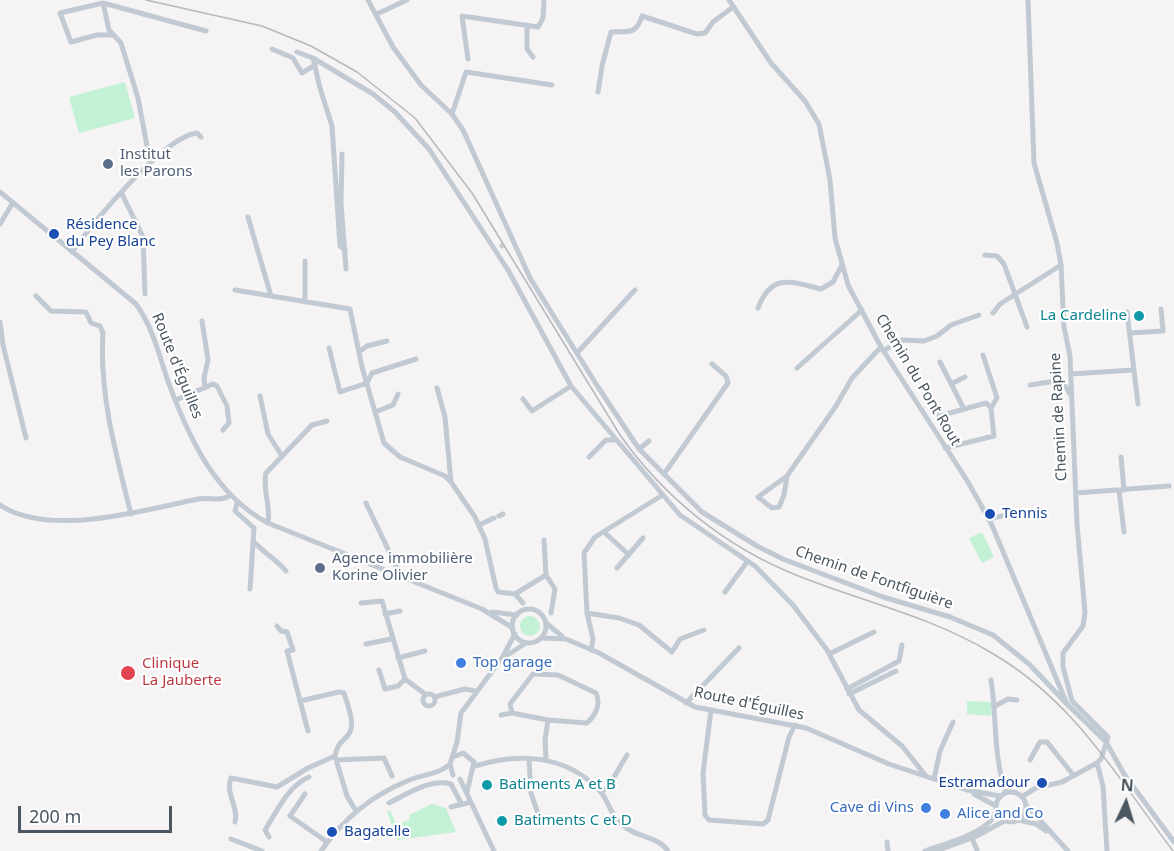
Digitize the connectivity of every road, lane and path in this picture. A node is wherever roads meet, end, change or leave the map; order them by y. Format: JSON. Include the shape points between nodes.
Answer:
{"nodes":[{"id":1,"x":86,"y":0,"type":"edge"},
{"id":2,"x":368,"y":0,"type":"edge"},
{"id":3,"x":407,"y":0,"type":"edge"},
{"id":4,"x":544,"y":0,"type":"edge"},
{"id":5,"x":729,"y":0,"type":"edge"},
{"id":6,"x":1028,"y":0,"type":"edge"},
{"id":7,"x":103,"y":3,"type":"junction"},
{"id":8,"x":90,"y":6,"type":"junction"},
{"id":9,"x":733,"y":7,"type":"junction"},
{"id":10,"x":377,"y":14,"type":"junction"},
{"id":11,"x":527,"y":25,"type":"junction"},
{"id":12,"x":206,"y":31,"type":"dead end"},
{"id":13,"x":113,"y":35,"type":"junction"},
{"id":14,"x":272,"y":49,"type":"dead end"},
{"id":15,"x":297,"y":52,"type":"dead end"},
{"id":16,"x":533,"y":57,"type":"dead end"},
{"id":17,"x":468,"y":59,"type":"dead end"},
{"id":18,"x":314,"y":61,"type":"junction"},
{"id":19,"x":552,"y":85,"type":"dead end"},
{"id":20,"x":598,"y":92,"type":"dead end"},
{"id":21,"x":452,"y":114,"type":"junction"},
{"id":22,"x":201,"y":137,"type":"dead end"},
{"id":23,"x":342,"y":154,"type":"dead end"},
{"id":24,"x":150,"y":162,"type":"junction"},
{"id":25,"x":0,"y":192,"type":"edge"},
{"id":26,"x":122,"y":194,"type":"junction"},
{"id":27,"x":14,"y":206,"type":"junction"},
{"id":28,"x":248,"y":217,"type":"dead end"},
{"id":29,"x":0,"y":224,"type":"edge"},
{"id":30,"x":512,"y":239,"type":"junction"},
{"id":31,"x":506,"y":243,"type":"tunnel mouth"},
{"id":32,"x":500,"y":247,"type":"tunnel mouth"},
{"id":33,"x":345,"y":250,"type":"junction"},
{"id":34,"x":495,"y":251,"type":"junction"},
{"id":35,"x":72,"y":252,"type":"junction"},
{"id":36,"x":984,"y":255,"type":"dead end"},
{"id":37,"x":305,"y":261,"type":"dead end"},
{"id":38,"x":842,"y":265,"type":"junction"},
{"id":39,"x":1061,"y":265,"type":"junction"},
{"id":40,"x":346,"y":269,"type":"dead end"},
{"id":41,"x":235,"y":290,"type":"dead end"},
{"id":42,"x":635,"y":290,"type":"dead end"},
{"id":43,"x":145,"y":294,"type":"dead end"},
{"id":44,"x":36,"y":296,"type":"dead end"},
{"id":45,"x":271,"y":296,"type":"junction"},
{"id":46,"x":1016,"y":296,"type":"junction"},
{"id":47,"x":305,"y":302,"type":"junction"},
{"id":48,"x":758,"y":308,"type":"dead end"},
{"id":49,"x":1161,"y":309,"type":"dead end"},
{"id":50,"x":862,"y":310,"type":"junction"},
{"id":51,"x":1127,"y":312,"type":"dead end"},
{"id":52,"x":993,"y":313,"type":"dead end"},
{"id":53,"x":979,"y":315,"type":"dead end"},
{"id":54,"x":202,"y":321,"type":"dead end"},
{"id":55,"x":0,"y":322,"type":"edge"},
{"id":56,"x":1027,"y":327,"type":"dead end"},
{"id":57,"x":1130,"y":333,"type":"junction"},
{"id":58,"x":387,"y":341,"type":"dead end"},
{"id":59,"x":329,"y":348,"type":"dead end"},
{"id":60,"x":882,"y":349,"type":"junction"},
{"id":61,"x":359,"y":352,"type":"junction"},
{"id":62,"x":577,"y":353,"type":"junction"},
{"id":63,"x":983,"y":355,"type":"dead end"},
{"id":64,"x":416,"y":359,"type":"dead end"},
{"id":65,"x":940,"y":363,"type":"dead end"},
{"id":66,"x":712,"y":364,"type":"dead end"},
{"id":67,"x":797,"y":368,"type":"dead end"},
{"id":68,"x":1133,"y":370,"type":"junction"},
{"id":69,"x":1071,"y":374,"type":"junction"},
{"id":70,"x":965,"y":377,"type":"dead end"},
{"id":71,"x":367,"y":383,"type":"junction"},
{"id":72,"x":951,"y":384,"type":"junction"},
{"id":73,"x":1030,"y":385,"type":"dead end"},
{"id":74,"x":571,"y":386,"type":"junction"},
{"id":75,"x":205,"y":388,"type":"junction"},
{"id":76,"x":437,"y":388,"type":"dead end"},
{"id":77,"x":398,"y":394,"type":"dead end"},
{"id":78,"x":260,"y":396,"type":"dead end"},
{"id":79,"x":925,"y":398,"type":"dead end"},
{"id":80,"x":523,"y":399,"type":"dead end"},
{"id":81,"x":1072,"y":399,"type":"junction"},
{"id":82,"x":176,"y":400,"type":"junction"},
{"id":83,"x":1138,"y":404,"type":"dead end"},
{"id":84,"x":991,"y":408,"type":"junction"},
{"id":85,"x":964,"y":409,"type":"junction"},
{"id":86,"x":375,"y":412,"type":"junction"},
{"id":87,"x":327,"y":422,"type":"dead end"},
{"id":88,"x":223,"y":430,"type":"dead end"},
{"id":89,"x":26,"y":438,"type":"dead end"},
{"id":90,"x":616,"y":440,"type":"junction"},
{"id":91,"x":650,"y":441,"type":"dead end"},
{"id":92,"x":945,"y":448,"type":"junction"},
{"id":93,"x":639,"y":449,"type":"junction"},
{"id":94,"x":282,"y":456,"type":"junction"},
{"id":95,"x":589,"y":457,"type":"dead end"},
{"id":96,"x":1121,"y":457,"type":"dead end"},
{"id":97,"x":664,"y":474,"type":"junction"},
{"id":98,"x":787,"y":476,"type":"junction"},
{"id":99,"x":451,"y":482,"type":"junction"},
{"id":100,"x":1169,"y":486,"type":"dead end"},
{"id":101,"x":1121,"y":490,"type":"junction"},
{"id":102,"x":1076,"y":493,"type":"junction"},
{"id":103,"x":661,"y":495,"type":"junction"},
{"id":104,"x":229,"y":496,"type":"junction"},
{"id":105,"x":237,"y":503,"type":"junction"},
{"id":106,"x":366,"y":503,"type":"dead end"},
{"id":107,"x":0,"y":505,"type":"edge"},
{"id":108,"x":1021,"y":512,"type":"dead end"},
{"id":109,"x":131,"y":514,"type":"junction"},
{"id":110,"x":499,"y":516,"type":"dead end"},
{"id":111,"x":988,"y":519,"type":"junction"},
{"id":112,"x":268,"y":523,"type":"junction"},
{"id":113,"x":479,"y":525,"type":"junction"},
{"id":114,"x":604,"y":532,"type":"junction"},
{"id":115,"x":1124,"y":532,"type":"dead end"},
{"id":116,"x":642,"y":538,"type":"dead end"},
{"id":117,"x":544,"y":540,"type":"dead end"},
{"id":118,"x":253,"y":541,"type":"junction"},
{"id":119,"x":627,"y":553,"type":"junction"},
{"id":120,"x":747,"y":562,"type":"junction"},
{"id":121,"x":617,"y":568,"type":"dead end"},
{"id":122,"x":286,"y":571,"type":"dead end"},
{"id":123,"x":396,"y":574,"type":"junction"},
{"id":124,"x":546,"y":575,"type":"junction"},
{"id":125,"x":250,"y":589,"type":"dead end"},
{"id":126,"x":725,"y":592,"type":"dead end"},
{"id":127,"x":515,"y":594,"type":"junction"},
{"id":128,"x":361,"y":603,"type":"dead end"},
{"id":129,"x":523,"y":603,"type":"junction"},
{"id":130,"x":530,"y":609,"type":"junction"},
{"id":131,"x":400,"y":611,"type":"dead end"},
{"id":132,"x":491,"y":612,"type":"junction"},
{"id":133,"x":519,"y":613,"type":"junction"},
{"id":134,"x":551,"y":613,"type":"dead end"},
{"id":135,"x":587,"y":613,"type":"junction"},
{"id":136,"x":385,"y":614,"type":"junction"},
{"id":137,"x":546,"y":623,"type":"junction"},
{"id":138,"x":277,"y":626,"type":"dead end"},
{"id":139,"x":513,"y":628,"type":"junction"},
{"id":140,"x":704,"y":630,"type":"dead end"},
{"id":141,"x":874,"y":632,"type":"dead end"},
{"id":142,"x":514,"y":634,"type":"junction"},
{"id":143,"x":542,"y":638,"type":"junction"},
{"id":144,"x":391,"y":639,"type":"junction"},
{"id":145,"x":566,"y":639,"type":"junction"},
{"id":146,"x":526,"y":643,"type":"junction"},
{"id":147,"x":366,"y":644,"type":"dead end"},
{"id":148,"x":902,"y":645,"type":"dead end"},
{"id":149,"x":740,"y":648,"type":"dead end"},
{"id":150,"x":591,"y":650,"type":"junction"},
{"id":151,"x":425,"y":651,"type":"dead end"},
{"id":152,"x":829,"y":654,"type":"junction"},
{"id":153,"x":398,"y":658,"type":"junction"},
{"id":154,"x":502,"y":658,"type":"junction"},
{"id":155,"x":379,"y":670,"type":"dead end"},
{"id":156,"x":896,"y":670,"type":"dead end"},
{"id":157,"x":405,"y":679,"type":"junction"},
{"id":158,"x":991,"y":680,"type":"dead end"},
{"id":159,"x":476,"y":691,"type":"junction"},
{"id":160,"x":848,"y":692,"type":"junction"},
{"id":161,"x":422,"y":695,"type":"junction"},
{"id":162,"x":434,"y":700,"type":"junction"},
{"id":163,"x":1017,"y":700,"type":"dead end"},
{"id":164,"x":300,"y":701,"type":"junction"},
{"id":165,"x":687,"y":703,"type":"junction"},
{"id":166,"x":1067,"y":704,"type":"junction"},
{"id":167,"x":995,"y":706,"type":"junction"},
{"id":168,"x":711,"y":710,"type":"junction"},
{"id":169,"x":512,"y":713,"type":"junction"},
{"id":170,"x":501,"y":715,"type":"dead end"},
{"id":171,"x":548,"y":720,"type":"junction"},
{"id":172,"x":953,"y":722,"type":"dead end"},
{"id":173,"x":795,"y":725,"type":"junction"},
{"id":174,"x":308,"y":731,"type":"dead end"},
{"id":175,"x":457,"y":742,"type":"junction"},
{"id":176,"x":1107,"y":742,"type":"junction"},
{"id":177,"x":463,"y":753,"type":"junction"},
{"id":178,"x":627,"y":755,"type":"dead end"},
{"id":179,"x":453,"y":757,"type":"junction"},
{"id":180,"x":472,"y":757,"type":"junction"},
{"id":181,"x":335,"y":758,"type":"junction"},
{"id":182,"x":529,"y":759,"type":"junction"},
{"id":183,"x":546,"y":759,"type":"junction"},
{"id":184,"x":1030,"y":760,"type":"dead end"},
{"id":185,"x":486,"y":763,"type":"junction"},
{"id":186,"x":1097,"y":763,"type":"junction"},
{"id":187,"x":450,"y":764,"type":"junction"},
{"id":188,"x":475,"y":766,"type":"junction"},
{"id":189,"x":441,"y":770,"type":"junction"},
{"id":190,"x":453,"y":775,"type":"junction"},
{"id":191,"x":392,"y":776,"type":"dead end"},
{"id":192,"x":470,"y":776,"type":"junction"},
{"id":193,"x":1074,"y":776,"type":"junction"},
{"id":194,"x":309,"y":777,"type":"dead end"},
{"id":195,"x":416,"y":777,"type":"junction"},
{"id":196,"x":926,"y":777,"type":"junction"},
{"id":197,"x":459,"y":779,"type":"junction"},
{"id":198,"x":934,"y":779,"type":"junction"},
{"id":199,"x":420,"y":788,"type":"junction"},
{"id":200,"x":967,"y":790,"type":"junction"},
{"id":201,"x":467,"y":792,"type":"junction"},
{"id":202,"x":601,"y":792,"type":"junction"},
{"id":203,"x":1003,"y":794,"type":"junction"},
{"id":204,"x":305,"y":795,"type":"dead end"},
{"id":205,"x":1023,"y":796,"type":"junction"},
{"id":206,"x":471,"y":802,"type":"junction"},
{"id":207,"x":389,"y":803,"type":"dead end"},
{"id":208,"x":460,"y":803,"type":"junction"},
{"id":209,"x":1027,"y":806,"type":"junction"},
{"id":210,"x":451,"y":807,"type":"dead end"},
{"id":211,"x":996,"y":808,"type":"junction"},
{"id":212,"x":279,"y":809,"type":"junction"},
{"id":213,"x":356,"y":811,"type":"junction"},
{"id":214,"x":290,"y":816,"type":"junction"},
{"id":215,"x":539,"y":817,"type":"dead end"},
{"id":216,"x":1019,"y":820,"type":"junction"},
{"id":217,"x":1006,"y":821,"type":"junction"},
{"id":218,"x":235,"y":822,"type":"dead end"},
{"id":219,"x":269,"y":837,"type":"dead end"},
{"id":220,"x":1055,"y":837,"type":"junction"},
{"id":221,"x":972,"y":838,"type":"junction"},
{"id":222,"x":231,"y":840,"type":"dead end"},
{"id":223,"x":327,"y":842,"type":"junction"},
{"id":224,"x":887,"y":842,"type":"dead end"},
{"id":225,"x":1174,"y":842,"type":"edge"},
{"id":226,"x":977,"y":850,"type":"edge"},
{"id":227,"x":262,"y":851,"type":"edge"},
{"id":228,"x":321,"y":851,"type":"edge"},
{"id":229,"x":494,"y":851,"type":"edge"},
{"id":230,"x":668,"y":851,"type":"edge"},
{"id":231,"x":888,"y":851,"type":"edge"},
{"id":232,"x":925,"y":851,"type":"edge"},
{"id":233,"x":936,"y":851,"type":"edge"},
{"id":234,"x":1068,"y":851,"type":"edge"},
{"id":235,"x":1107,"y":851,"type":"edge"}],
"edges":[{"from":1,"to":8,"type":"street"},
{"from":2,"to":10,"type":"street","name":"Chemin de Fontfiguière"},
{"from":3,"to":10,"type":"street"},
{"from":4,"to":11,"type":"street","via":[[538,27]]},
{"from":5,"to":9,"type":"street","name":"Chemin du Pont Rout"},
{"from":6,"to":39,"type":"street","name":"Chemin de Rapine","via":[[1034,163]]},
{"from":7,"to":8,"type":"street"},
{"from":7,"to":12,"type":"street"},
{"from":7,"to":13,"type":"street"},
{"from":8,"to":13,"type":"street","via":[[60,14],[71,42]]},
{"from":9,"to":20,"type":"street","via":[[713,21],[705,33],[697,34],[642,16],[634,31],[611,32]]},
{"from":9,"to":38,"type":"street","name":"Chemin du Pont Rout","via":[[819,124]]},
{"from":10,"to":21,"type":"street","name":"Chemin de Fontfiguière","via":[[393,47],[421,85]]},
{"from":11,"to":16,"type":"street","via":[[527,49]]},
{"from":11,"to":17,"type":"street","via":[[462,16]]},
{"from":13,"to":24,"type":"street","via":[[121,43],[138,98]]},
{"from":14,"to":18,"type":"street","via":[[293,58],[302,73]]},
{"from":15,"to":18,"type":"street"},
{"from":18,"to":33,"type":"street","via":[[332,126],[340,246]]},
{"from":18,"to":34,"type":"street","via":[[373,94],[395,112],[446,171]]},
{"from":19,"to":21,"type":"street","via":[[466,72]]},
{"from":21,"to":30,"type":"street","name":"Chemin de Fontfiguière","via":[[482,169]]},
{"from":22,"to":24,"type":"street","via":[[189,134]]},
{"from":23,"to":33,"type":"street"},
{"from":24,"to":26,"type":"street"},
{"from":25,"to":27,"type":"street","name":"Route d'Éguilles"},
{"from":26,"to":35,"type":"street"},
{"from":26,"to":43,"type":"street","via":[[143,237]]},
{"from":27,"to":29,"type":"street"},
{"from":27,"to":35,"type":"street","name":"Route d'Éguilles"},
{"from":28,"to":45,"type":"street"},
{"from":30,"to":31,"type":"street"},
{"from":30,"to":62,"type":"street","name":"Chemin de Fontfiguière","via":[[530,278]]},
{"from":32,"to":34,"type":"street"},
{"from":33,"to":40,"type":"street"},
{"from":34,"to":74,"type":"street"},
{"from":35,"to":82,"type":"street","name":"Route d'Éguilles","via":[[127,294],[142,312]]},
{"from":36,"to":46,"type":"street","via":[[997,256],[1004,264]]},
{"from":37,"to":47,"type":"street"},
{"from":38,"to":48,"type":"street","via":[[832,282],[821,289],[782,280],[775,283]]},
{"from":38,"to":50,"type":"street","name":"Chemin du Pont Rout"},
{"from":39,"to":46,"type":"street"},
{"from":39,"to":69,"type":"street","name":"Chemin de Rapine"},
{"from":41,"to":45,"type":"street"},
{"from":42,"to":62,"type":"street"},
{"from":44,"to":109,"type":"street","via":[[51,311],[86,312],[91,323],[100,326],[112,442]]},
{"from":45,"to":47,"type":"street"},
{"from":46,"to":52,"type":"street","via":[[1000,304]]},
{"from":46,"to":56,"type":"street"},
{"from":47,"to":61,"type":"street","via":[[350,309]]},
{"from":49,"to":57,"type":"street","via":[[1163,331]]},
{"from":50,"to":60,"type":"street","name":"Chemin du Pont Rout"},
{"from":50,"to":67,"type":"street"},
{"from":51,"to":57,"type":"street"},
{"from":53,"to":60,"type":"street","via":[[924,341],[903,340]]},
{"from":54,"to":75,"type":"street","via":[[208,360]]},
{"from":55,"to":89,"type":"street"},
{"from":57,"to":68,"type":"street"},
{"from":58,"to":61,"type":"street"},
{"from":59,"to":71,"type":"street","via":[[340,392]]},
{"from":60,"to":92,"type":"street","name":"Chemin du Pont Rout"},
{"from":60,"to":98,"type":"street","via":[[852,378]]},
{"from":61,"to":71,"type":"street"},
{"from":62,"to":93,"type":"street","name":"Chemin de Fontfiguière"},
{"from":63,"to":84,"type":"street","via":[[997,398]]},
{"from":64,"to":71,"type":"street","via":[[372,373]]},
{"from":65,"to":72,"type":"street"},
{"from":66,"to":97,"type":"street","via":[[728,382]]},
{"from":68,"to":69,"type":"street"},
{"from":68,"to":83,"type":"street"},
{"from":69,"to":81,"type":"street","name":"Chemin de Rapine"},
{"from":70,"to":72,"type":"street"},
{"from":71,"to":86,"type":"street"},
{"from":72,"to":85,"type":"street"},
{"from":73,"to":81,"type":"street","via":[[1062,380]]},
{"from":74,"to":80,"type":"street","via":[[532,411]]},
{"from":74,"to":90,"type":"street"},
{"from":75,"to":82,"type":"street"},
{"from":75,"to":88,"type":"street","via":[[217,386],[227,406],[229,423]]},
{"from":76,"to":99,"type":"street","via":[[445,417]]},
{"from":77,"to":86,"type":"street","via":[[393,405]]},
{"from":78,"to":94,"type":"street","via":[[268,434]]},
{"from":79,"to":85,"type":"street","via":[[939,416]]},
{"from":81,"to":102,"type":"street","name":"Chemin de Rapine"},
{"from":82,"to":104,"type":"street","name":"Route d'Éguilles","via":[[209,470]]},
{"from":84,"to":85,"type":"street","via":[[986,404]]},
{"from":84,"to":92,"type":"street","via":[[994,436]]},
{"from":86,"to":99,"type":"street","via":[[384,443],[391,450]]},
{"from":87,"to":94,"type":"street","via":[[312,425]]},
{"from":90,"to":95,"type":"street","via":[[606,440]]},
{"from":90,"to":103,"type":"street"},
{"from":91,"to":93,"type":"street"},
{"from":92,"to":111,"type":"street","name":"Chemin du Pont Rout"},
{"from":93,"to":97,"type":"street","name":"Chemin de Fontfiguière"},
{"from":94,"to":112,"type":"street","via":[[266,473],[264,482]]},
{"from":96,"to":101,"type":"street"},
{"from":97,"to":166,"type":"street","name":"Chemin de Fontfiguière","via":[[702,512],[757,546],[883,597],[993,635],[1029,664]]},
{"from":98,"to":98,"type":"street","via":[[779,507],[772,508],[758,496]]},
{"from":99,"to":113,"type":"street"},
{"from":100,"to":101,"type":"street"},
{"from":101,"to":102,"type":"street"},
{"from":101,"to":115,"type":"street"},
{"from":102,"to":176,"type":"street","name":"Chemin de Rapine","via":[[1085,612],[1083,626],[1063,654],[1064,667],[1072,700],[1108,737]]},
{"from":103,"to":114,"type":"street"},
{"from":103,"to":120,"type":"street","via":[[680,515]]},
{"from":104,"to":105,"type":"street","name":"Route d'Éguilles"},
{"from":104,"to":109,"type":"street"},
{"from":105,"to":112,"type":"street","name":"Route d'Éguilles"},
{"from":105,"to":118,"type":"street","via":[[235,511],[254,528]]},
{"from":106,"to":123,"type":"street","via":[[396,566]]},
{"from":107,"to":109,"type":"street","via":[[23,515],[59,520]]},
{"from":108,"to":111,"type":"street"},
{"from":110,"to":113,"type":"street"},
{"from":111,"to":166,"type":"street","name":"Chemin du Pont Rout"},
{"from":112,"to":123,"type":"street","name":"Route d'Éguilles"},
{"from":113,"to":127,"type":"street","via":[[498,592]]},
{"from":114,"to":119,"type":"street"},
{"from":114,"to":135,"type":"street","via":[[595,537],[584,554]]},
{"from":116,"to":119,"type":"street"},
{"from":117,"to":124,"type":"street"},
{"from":118,"to":122,"type":"street"},
{"from":118,"to":125,"type":"street"},
{"from":119,"to":121,"type":"street"},
{"from":120,"to":126,"type":"street"},
{"from":120,"to":152,"type":"street","via":[[793,605]]},
{"from":123,"to":132,"type":"street","name":"Route d'Éguilles"},
{"from":124,"to":127,"type":"street"},
{"from":124,"to":134,"type":"street","via":[[555,589]]},
{"from":127,"to":129,"type":"street"},
{"from":128,"to":136,"type":"street","via":[[382,601]]},
{"from":129,"to":130,"type":"street"},
{"from":129,"to":133,"type":"street"},
{"from":130,"to":133,"type":"street"},
{"from":130,"to":137,"type":"street","via":[[538,612]]},
{"from":131,"to":136,"type":"street"},
{"from":132,"to":133,"type":"street","name":"Route d'Éguilles"},
{"from":132,"to":139,"type":"street","name":"Route d'Éguilles"},
{"from":133,"to":139,"type":"street"},
{"from":135,"to":140,"type":"street","via":[[639,625],[672,652],[681,639]]},
{"from":135,"to":150,"type":"street","via":[[593,639]]},
{"from":136,"to":144,"type":"street"},
{"from":137,"to":143,"type":"street"},
{"from":137,"to":145,"type":"street","name":"Route d'Éguilles"},
{"from":138,"to":164,"type":"street","via":[[290,639],[293,650],[287,651]]},
{"from":139,"to":142,"type":"street"},
{"from":141,"to":152,"type":"street"},
{"from":142,"to":146,"type":"street"},
{"from":142,"to":154,"type":"street"},
{"from":143,"to":145,"type":"street","name":"Route d'Éguilles"},
{"from":143,"to":146,"type":"street"},
{"from":144,"to":147,"type":"street"},
{"from":144,"to":153,"type":"street"},
{"from":145,"to":150,"type":"street","name":"Route d'Éguilles"},
{"from":146,"to":154,"type":"street"},
{"from":148,"to":160,"type":"street","via":[[899,661]]},
{"from":149,"to":165,"type":"street"},
{"from":150,"to":165,"type":"street","name":"Route d'Éguilles"},
{"from":151,"to":153,"type":"street"},
{"from":152,"to":160,"type":"street"},
{"from":153,"to":157,"type":"street"},
{"from":154,"to":159,"type":"street"},
{"from":155,"to":157,"type":"street","via":[[385,689],[398,686]]},
{"from":156,"to":160,"type":"street"},
{"from":157,"to":161,"type":"street"},
{"from":158,"to":167,"type":"street"},
{"from":159,"to":162,"type":"street","via":[[465,689]]},
{"from":159,"to":175,"type":"street","via":[[461,713]]},
{"from":160,"to":196,"type":"street","via":[[864,716],[902,746]]},
{"from":161,"to":162,"type":"street"},
{"from":161,"to":162,"type":"street","via":[[427,706]]},
{"from":163,"to":167,"type":"street","via":[[1008,699]]},
{"from":164,"to":174,"type":"street"},
{"from":164,"to":181,"type":"street","via":[[344,693],[352,723],[350,732],[338,742]]},
{"from":165,"to":168,"type":"street","name":"Route d'Éguilles"},
{"from":166,"to":176,"type":"street","name":"Chemin du Pont Rout"},
{"from":167,"to":203,"type":"street"},
{"from":168,"to":173,"type":"street","name":"Route d'Éguilles"},
{"from":168,"to":173,"type":"street","via":[[703,772],[705,815],[710,820],[763,824],[768,820]]},
{"from":169,"to":170,"type":"street"},
{"from":169,"to":171,"type":"street"},
{"from":169,"to":171,"type":"street","via":[[510,704],[533,674],[558,675],[596,693],[597,709],[587,723]]},
{"from":171,"to":183,"type":"street"},
{"from":172,"to":198,"type":"street","via":[[940,751]]},
{"from":173,"to":196,"type":"street","name":"Route d'Éguilles"},
{"from":175,"to":177,"type":"street"},
{"from":175,"to":179,"type":"street"},
{"from":176,"to":186,"type":"street"},
{"from":176,"to":225,"type":"street","via":[[1124,774]]},
{"from":177,"to":179,"type":"street"},
{"from":177,"to":180,"type":"street"},
{"from":178,"to":202,"type":"street","via":[[608,788]]},
{"from":179,"to":187,"type":"street"},
{"from":180,"to":185,"type":"street"},
{"from":180,"to":188,"type":"street"},
{"from":181,"to":191,"type":"street","via":[[384,758]]},
{"from":181,"to":213,"type":"street"},
{"from":181,"to":218,"type":"street","via":[[308,768],[277,787],[231,778],[229,792],[237,815]]},
{"from":182,"to":183,"type":"street"},
{"from":182,"to":185,"type":"street"},
{"from":182,"to":215,"type":"street","via":[[531,794]]},
{"from":183,"to":202,"type":"street","via":[[579,771]]},
{"from":184,"to":193,"type":"street","via":[[1040,742],[1047,742]]},
{"from":185,"to":188,"type":"street"},
{"from":186,"to":193,"type":"street"},
{"from":186,"to":235,"type":"street","via":[[1103,786]]},
{"from":187,"to":189,"type":"street"},
{"from":187,"to":190,"type":"street"},
{"from":188,"to":192,"type":"street"},
{"from":189,"to":190,"type":"street"},
{"from":189,"to":195,"type":"street"},
{"from":190,"to":197,"type":"street"},
{"from":192,"to":197,"type":"street"},
{"from":192,"to":201,"type":"street"},
{"from":193,"to":205,"type":"street"},
{"from":194,"to":212,"type":"street","via":[[297,782]]},
{"from":195,"to":199,"type":"street"},
{"from":195,"to":213,"type":"street"},
{"from":196,"to":198,"type":"street","name":"Route d'Éguilles"},
{"from":197,"to":201,"type":"street"},
{"from":198,"to":200,"type":"street","name":"Route d'Éguilles"},
{"from":199,"to":207,"type":"street"},
{"from":199,"to":208,"type":"street","via":[[451,784]]},
{"from":200,"to":203,"type":"street","name":"Route d'Éguilles"},
{"from":200,"to":211,"type":"street","name":"Route d'Éguilles"},
{"from":201,"to":206,"type":"street"},
{"from":202,"to":230,"type":"street","via":[[613,817]]},
{"from":203,"to":205,"type":"street","via":[[1015,792]]},
{"from":203,"to":211,"type":"street"},
{"from":204,"to":214,"type":"street"},
{"from":205,"to":209,"type":"street"},
{"from":206,"to":208,"type":"street"},
{"from":206,"to":229,"type":"street"},
{"from":208,"to":210,"type":"street"},
{"from":209,"to":216,"type":"street"},
{"from":209,"to":220,"type":"street"},
{"from":211,"to":217,"type":"street"},
{"from":211,"to":232,"type":"street","via":[[994,818],[982,828]]},
{"from":212,"to":214,"type":"street"},
{"from":212,"to":219,"type":"street","via":[[266,830]]},
{"from":213,"to":223,"type":"street"},
{"from":214,"to":223,"type":"street"},
{"from":216,"to":217,"type":"street"},
{"from":216,"to":220,"type":"street","via":[[1036,824]]},
{"from":217,"to":221,"type":"street"},
{"from":220,"to":234,"type":"street"},
{"from":221,"to":226,"type":"street"},
{"from":221,"to":233,"type":"street"},
{"from":222,"to":227,"type":"street"},
{"from":223,"to":228,"type":"street"},
{"from":224,"to":231,"type":"street"}]}
